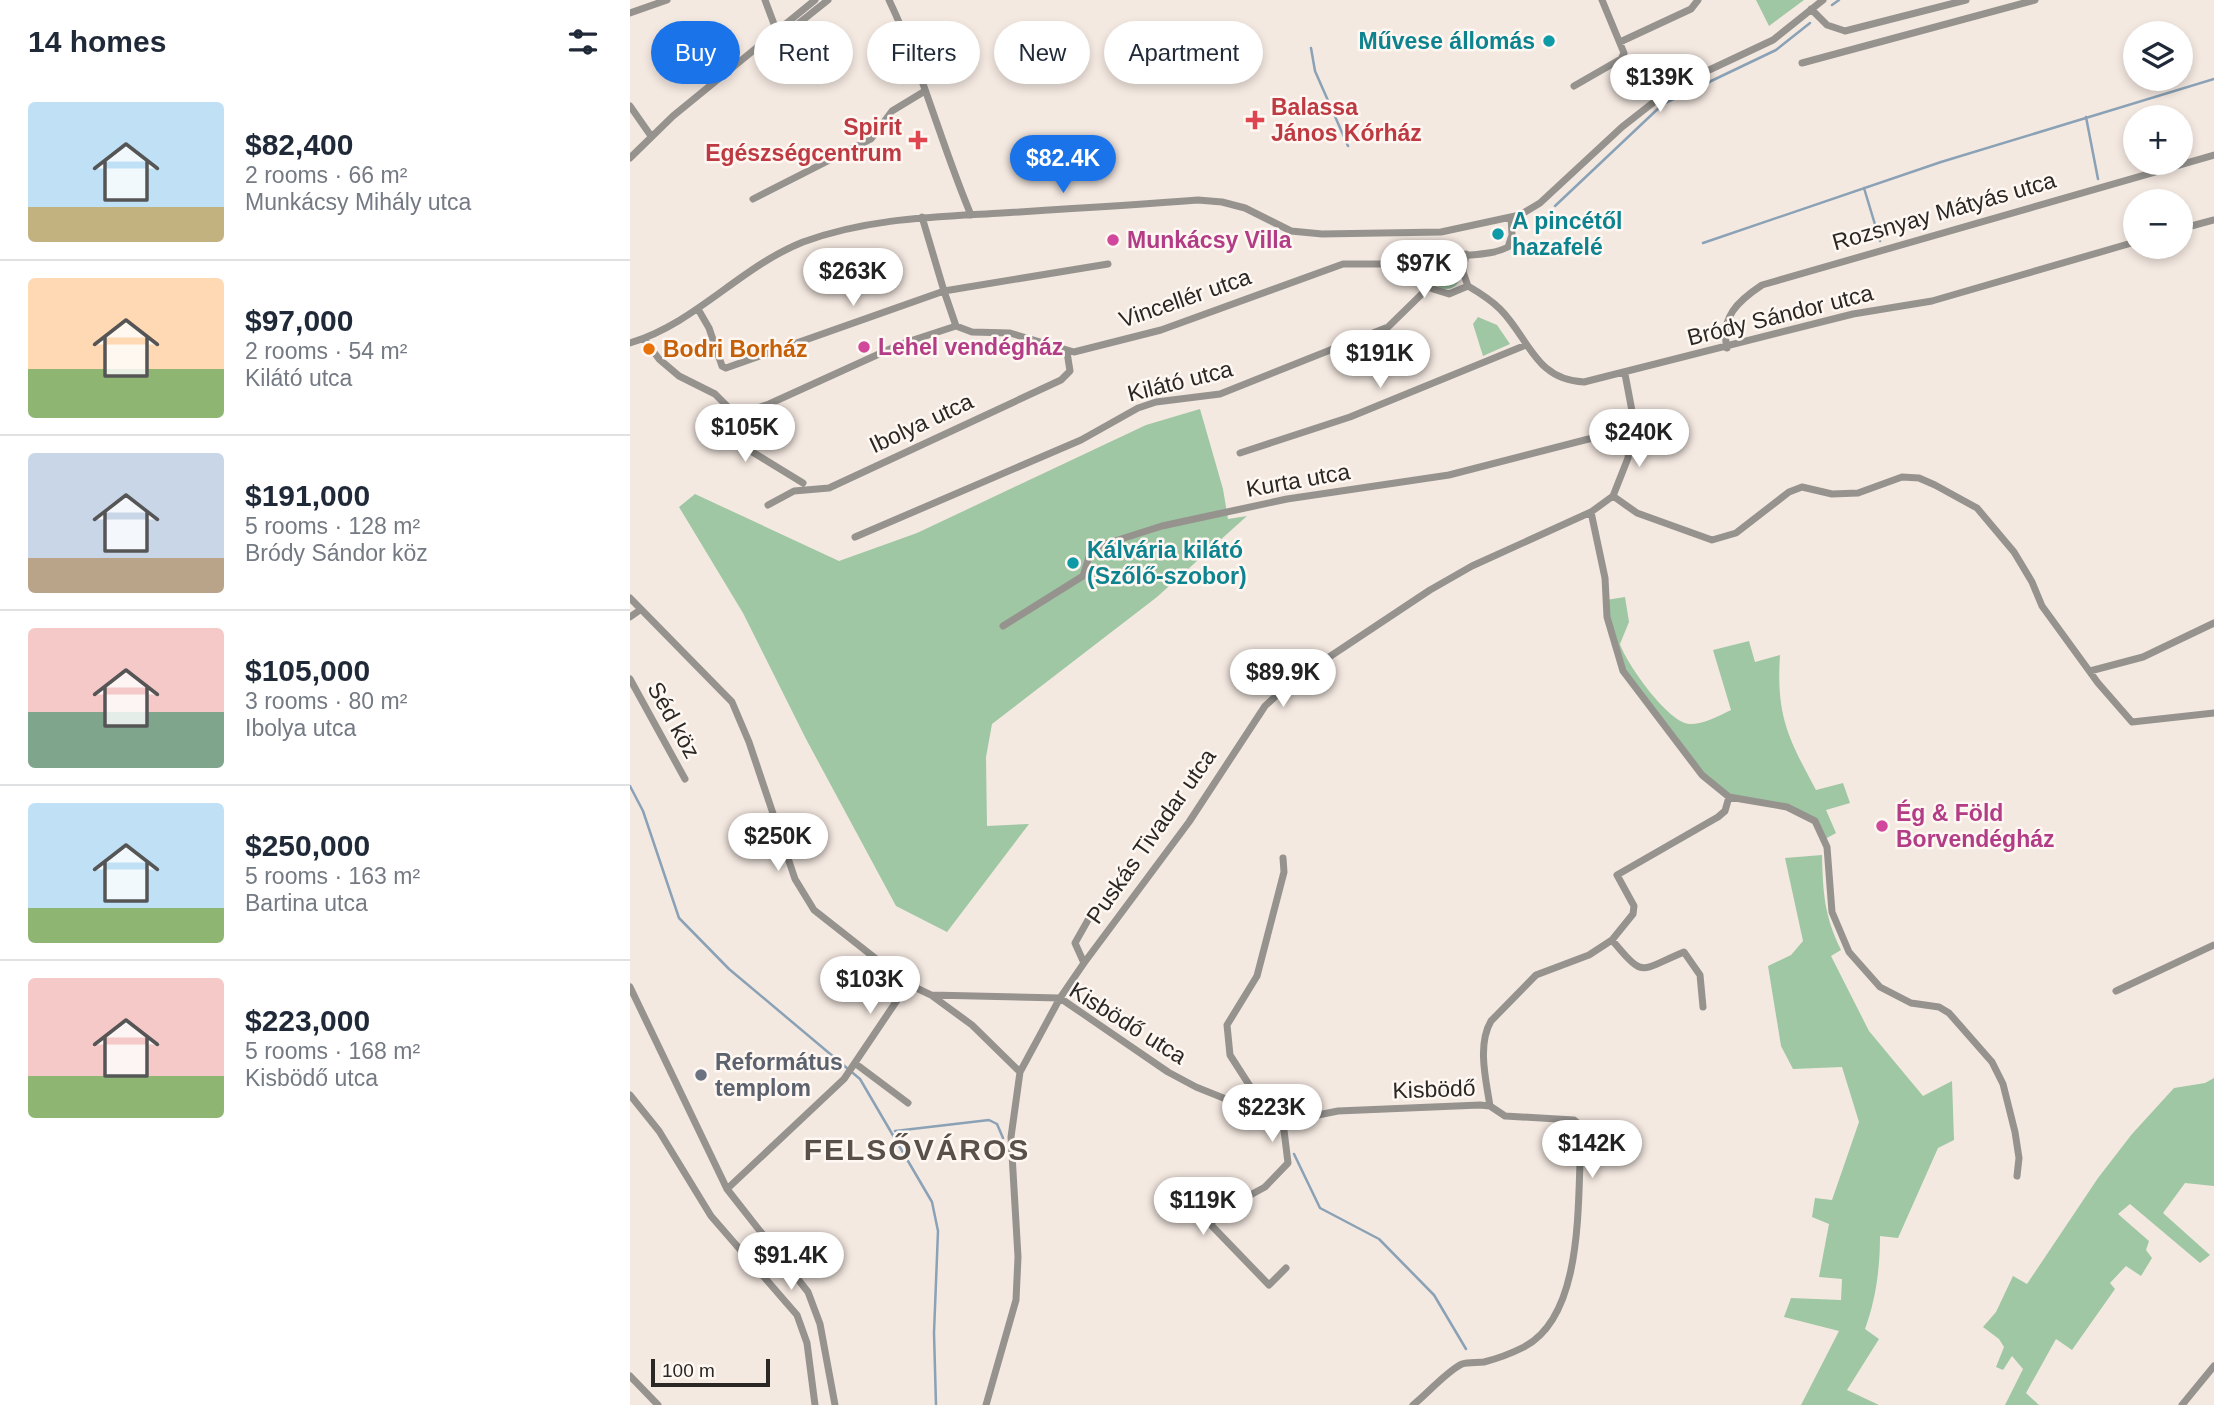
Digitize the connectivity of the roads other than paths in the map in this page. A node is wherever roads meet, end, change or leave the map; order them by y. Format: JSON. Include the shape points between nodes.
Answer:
{"nodes":[{"id":1,"x":667,"y":0,"type":"edge"},
{"id":2,"x":765,"y":0,"type":"edge"},
{"id":3,"x":815,"y":0,"type":"edge"},
{"id":4,"x":828,"y":0,"type":"edge"},
{"id":5,"x":889,"y":0,"type":"edge"},
{"id":6,"x":1602,"y":0,"type":"edge"},
{"id":7,"x":1824,"y":0,"type":"edge"},
{"id":8,"x":1966,"y":0,"type":"edge"},
{"id":9,"x":2035,"y":0,"type":"edge"},
{"id":10,"x":1698,"y":1,"type":"edge"},
{"id":11,"x":1811,"y":9,"type":"junction"},
{"id":12,"x":630,"y":13,"type":"edge"},
{"id":13,"x":773,"y":21,"type":"edge"},
{"id":14,"x":790,"y":21,"type":"edge"},
{"id":15,"x":802,"y":21,"type":"edge"},
{"id":16,"x":1620,"y":42,"type":"junction"},
{"id":17,"x":754,"y":51,"type":"edge"},
{"id":18,"x":1802,"y":63,"type":"dead end"},
{"id":19,"x":1574,"y":86,"type":"dead end"},
{"id":20,"x":925,"y":91,"type":"junction"},
{"id":21,"x":630,"y":106,"type":"edge"},
{"id":22,"x":651,"y":136,"type":"junction"},
{"id":23,"x":2214,"y":155,"type":"edge"},
{"id":24,"x":630,"y":158,"type":"edge"},
{"id":25,"x":753,"y":199,"type":"dead end"},
{"id":26,"x":971,"y":215,"type":"junction"},
{"id":27,"x":922,"y":217,"type":"junction"},
{"id":28,"x":1511,"y":218,"type":"junction"},
{"id":29,"x":2214,"y":220,"type":"edge"},
{"id":30,"x":2193,"y":226,"type":"edge"},
{"id":31,"x":2123,"y":246,"type":"edge"},
{"id":32,"x":1466,"y":254,"type":"junction"},
{"id":33,"x":1108,"y":264,"type":"dead end"},
{"id":34,"x":1431,"y":264,"type":"junction"},
{"id":35,"x":1430,"y":286,"type":"junction"},
{"id":36,"x":1468,"y":286,"type":"junction"},
{"id":37,"x":944,"y":291,"type":"junction"},
{"id":38,"x":698,"y":309,"type":"junction"},
{"id":39,"x":956,"y":326,"type":"junction"},
{"id":40,"x":644,"y":339,"type":"junction"},
{"id":41,"x":630,"y":343,"type":"edge"},
{"id":42,"x":1526,"y":345,"type":"junction"},
{"id":43,"x":1727,"y":348,"type":"junction"},
{"id":44,"x":1071,"y":352,"type":"junction"},
{"id":45,"x":1625,"y":374,"type":"junction"},
{"id":46,"x":729,"y":408,"type":"junction"},
{"id":47,"x":1631,"y":432,"type":"junction"},
{"id":48,"x":1240,"y":453,"type":"dead end"},
{"id":49,"x":803,"y":483,"type":"dead end"},
{"id":50,"x":1614,"y":496,"type":"junction"},
{"id":51,"x":768,"y":505,"type":"dead end"},
{"id":52,"x":1591,"y":512,"type":"junction"},
{"id":53,"x":855,"y":537,"type":"dead end"},
{"id":54,"x":630,"y":598,"type":"edge"},
{"id":55,"x":640,"y":610,"type":"junction"},
{"id":56,"x":630,"y":617,"type":"edge"},
{"id":57,"x":2214,"y":623,"type":"edge"},
{"id":58,"x":1003,"y":626,"type":"dead end"},
{"id":59,"x":2090,"y":671,"type":"junction"},
{"id":60,"x":630,"y":679,"type":"edge"},
{"id":61,"x":2214,"y":713,"type":"edge"},
{"id":62,"x":685,"y":779,"type":"dead end"},
{"id":63,"x":1728,"y":797,"type":"junction"},
{"id":64,"x":1283,"y":859,"type":"dead end"},
{"id":65,"x":1088,"y":920,"type":"dead end"},
{"id":66,"x":1612,"y":940,"type":"junction"},
{"id":67,"x":2214,"y":945,"type":"edge"},
{"id":68,"x":1084,"y":963,"type":"junction"},
{"id":69,"x":908,"y":985,"type":"junction"},
{"id":70,"x":630,"y":987,"type":"edge"},
{"id":71,"x":2116,"y":991,"type":"dead end"},
{"id":72,"x":930,"y":995,"type":"junction"},
{"id":73,"x":1060,"y":998,"type":"junction"},
{"id":74,"x":1703,"y":1007,"type":"dead end"},
{"id":75,"x":856,"y":1064,"type":"junction"},
{"id":76,"x":1020,"y":1072,"type":"junction"},
{"id":77,"x":630,"y":1095,"type":"edge"},
{"id":78,"x":908,"y":1103,"type":"dead end"},
{"id":79,"x":1490,"y":1106,"type":"junction"},
{"id":80,"x":1252,"y":1108,"type":"junction"},
{"id":81,"x":1283,"y":1122,"type":"junction"},
{"id":82,"x":2017,"y":1176,"type":"dead end"},
{"id":83,"x":727,"y":1189,"type":"junction"},
{"id":84,"x":1286,"y":1268,"type":"dead end"},
{"id":85,"x":2214,"y":1366,"type":"edge"},
{"id":86,"x":630,"y":1376,"type":"edge"},
{"id":87,"x":658,"y":1405,"type":"edge"},
{"id":88,"x":816,"y":1405,"type":"edge"},
{"id":89,"x":835,"y":1405,"type":"edge"},
{"id":90,"x":986,"y":1405,"type":"edge"},
{"id":91,"x":1413,"y":1405,"type":"edge"},
{"id":92,"x":2182,"y":1405,"type":"edge"}],
"edges":[{"from":1,"to":12,"type":"street"},
{"from":2,"to":13,"type":"street"},
{"from":3,"to":14,"type":"street"},
{"from":4,"to":15,"type":"street"},
{"from":5,"to":20,"type":"street"},
{"from":6,"to":16,"type":"street"},
{"from":7,"to":11,"type":"street"},
{"from":8,"to":11,"type":"street","via":[[1845,31],[1827,25]]},
{"from":9,"to":18,"type":"street"},
{"from":10,"to":16,"type":"street","via":[[1691,9]]},
{"from":11,"to":28,"type":"street","via":[[1773,40],[1673,87],[1539,203]]},
{"from":16,"to":19,"type":"street","via":[[1621,59]]},
{"from":17,"to":22,"type":"street"},
{"from":20,"to":25,"type":"street","via":[[892,111],[871,139]]},
{"from":20,"to":26,"type":"street"},
{"from":21,"to":22,"type":"street"},
{"from":22,"to":24,"type":"street"},
{"from":23,"to":43,"type":"street","name":"Rozsnyay Mátyás utca","via":[[1762,285],[1730,312]]},
{"from":26,"to":27,"type":"street"},
{"from":26,"to":28,"type":"street","via":[[1198,200],[1245,208],[1291,231],[1322,234],[1441,232]]},
{"from":27,"to":37,"type":"street"},
{"from":27,"to":38,"type":"street","via":[[861,225],[801,243],[758,264]]},
{"from":28,"to":32,"type":"street","name":"Vincellér utca","via":[[1508,247]]},
{"from":29,"to":30,"type":"street"},
{"from":31,"to":43,"type":"street","name":"Bródy Sándor utca","via":[[1945,298],[1853,314]]},
{"from":32,"to":34,"type":"street","name":"Vincellér utca"},
{"from":32,"to":36,"type":"street","via":[[1463,272]]},
{"from":33,"to":37,"type":"street"},
{"from":34,"to":35,"type":"street","via":[[1427,271]]},
{"from":34,"to":44,"type":"street","name":"Vincellér utca","via":[[1343,264],[1161,330]]},
{"from":35,"to":36,"type":"street","via":[[1449,294]]},
{"from":35,"to":53,"type":"street","name":"Kilátó utca","via":[[1388,327],[1220,394],[1138,408],[1081,439]]},
{"from":36,"to":42,"type":"street","name":"Bródy Sándor utca","via":[[1501,310]]},
{"from":37,"to":38,"type":"street","via":[[726,368]]},
{"from":37,"to":39,"type":"street"},
{"from":38,"to":40,"type":"street"},
{"from":39,"to":44,"type":"street","via":[[972,332],[1010,333]]},
{"from":39,"to":46,"type":"street","via":[[901,344],[769,404],[749,411]]},
{"from":40,"to":41,"type":"street"},
{"from":40,"to":46,"type":"street","via":[[679,376],[715,394]]},
{"from":42,"to":45,"type":"street","name":"Bródy Sándor utca","via":[[1540,365],[1569,382]]},
{"from":42,"to":48,"type":"street","via":[[1350,417]]},
{"from":43,"to":45,"type":"street","name":"Bródy Sándor utca"},
{"from":44,"to":51,"type":"street","name":"Ibolya utca","via":[[1070,371],[1061,380],[829,488],[794,491]]},
{"from":45,"to":47,"type":"street"},
{"from":46,"to":49,"type":"street","via":[[741,442]]},
{"from":47,"to":50,"type":"street","via":[[1628,458]]},
{"from":47,"to":58,"type":"street","name":"Kurta utca","via":[[1449,475],[1287,499],[1163,526],[1099,546],[1089,557],[1083,576]]},
{"from":50,"to":52,"type":"street","name":"Puskás Tivadar utca"},
{"from":50,"to":59,"type":"street","via":[[1637,513],[1712,540],[1736,533],[1802,487],[1846,494],[1902,477],[1919,478],[1977,508],[2014,552],[2042,606]]},
{"from":52,"to":63,"type":"street","via":[[1605,578],[1607,617],[1623,671],[1702,775]]},
{"from":52,"to":68,"type":"street","name":"Puskás Tivadar utca","via":[[1472,566],[1290,683],[1265,706],[1189,822]]},
{"from":54,"to":55,"type":"street"},
{"from":55,"to":56,"type":"street"},
{"from":55,"to":69,"type":"street","via":[[732,702],[795,879],[814,910]]},
{"from":57,"to":59,"type":"street","via":[[2143,657]]},
{"from":59,"to":61,"type":"street","via":[[2132,722]]},
{"from":60,"to":62,"type":"street","name":"Séd köz"},
{"from":63,"to":66,"type":"street","via":[[1725,811],[1718,817],[1617,875],[1633,914]]},
{"from":63,"to":82,"type":"street","via":[[1787,807],[1815,821],[1827,847],[1832,912],[1849,952],[1880,987],[1911,1003],[1949,1013],[1992,1062],[2003,1084],[2015,1132]]},
{"from":64,"to":80,"type":"street","via":[[1284,872],[1257,976],[1227,1025],[1230,1055],[1255,1094]]},
{"from":65,"to":68,"type":"street","via":[[1075,943]]},
{"from":66,"to":74,"type":"street","via":[[1635,968],[1642,970],[1684,952],[1700,975]]},
{"from":66,"to":79,"type":"street","via":[[1589,955],[1536,975],[1491,1021],[1484,1063]]},
{"from":67,"to":71,"type":"street"},
{"from":68,"to":73,"type":"street","name":"Puskás Tivadar utca"},
{"from":69,"to":72,"type":"street"},
{"from":69,"to":75,"type":"street"},
{"from":70,"to":83,"type":"street"},
{"from":72,"to":73,"type":"street","name":"Kisbödő utca"},
{"from":72,"to":76,"type":"street","via":[[972,1025]]},
{"from":73,"to":76,"type":"street","name":"Puskás Tivadar utca"},
{"from":73,"to":80,"type":"street","name":"Kisbödő utca","via":[[1168,1072]]},
{"from":75,"to":78,"type":"street"},
{"from":75,"to":83,"type":"street"},
{"from":76,"to":90,"type":"street","via":[[1012,1138],[1016,1300]]},
{"from":77,"to":88,"type":"street","via":[[659,1132],[711,1216],[797,1315],[807,1343]]},
{"from":79,"to":81,"type":"street","name":"Kisbödő","via":[[1338,1111]]},
{"from":79,"to":91,"type":"street","name":"Kisbödő","via":[[1505,1116],[1579,1124],[1571,1273],[1550,1323],[1532,1342],[1484,1362],[1462,1364]]},
{"from":80,"to":81,"type":"street","name":"Kisbödő utca"},
{"from":81,"to":84,"type":"street","via":[[1288,1163],[1265,1187],[1212,1216],[1212,1226],[1269,1285]]},
{"from":83,"to":89,"type":"street","via":[[808,1292],[820,1324]]},
{"from":85,"to":92,"type":"street"},
{"from":86,"to":87,"type":"street"}]}
